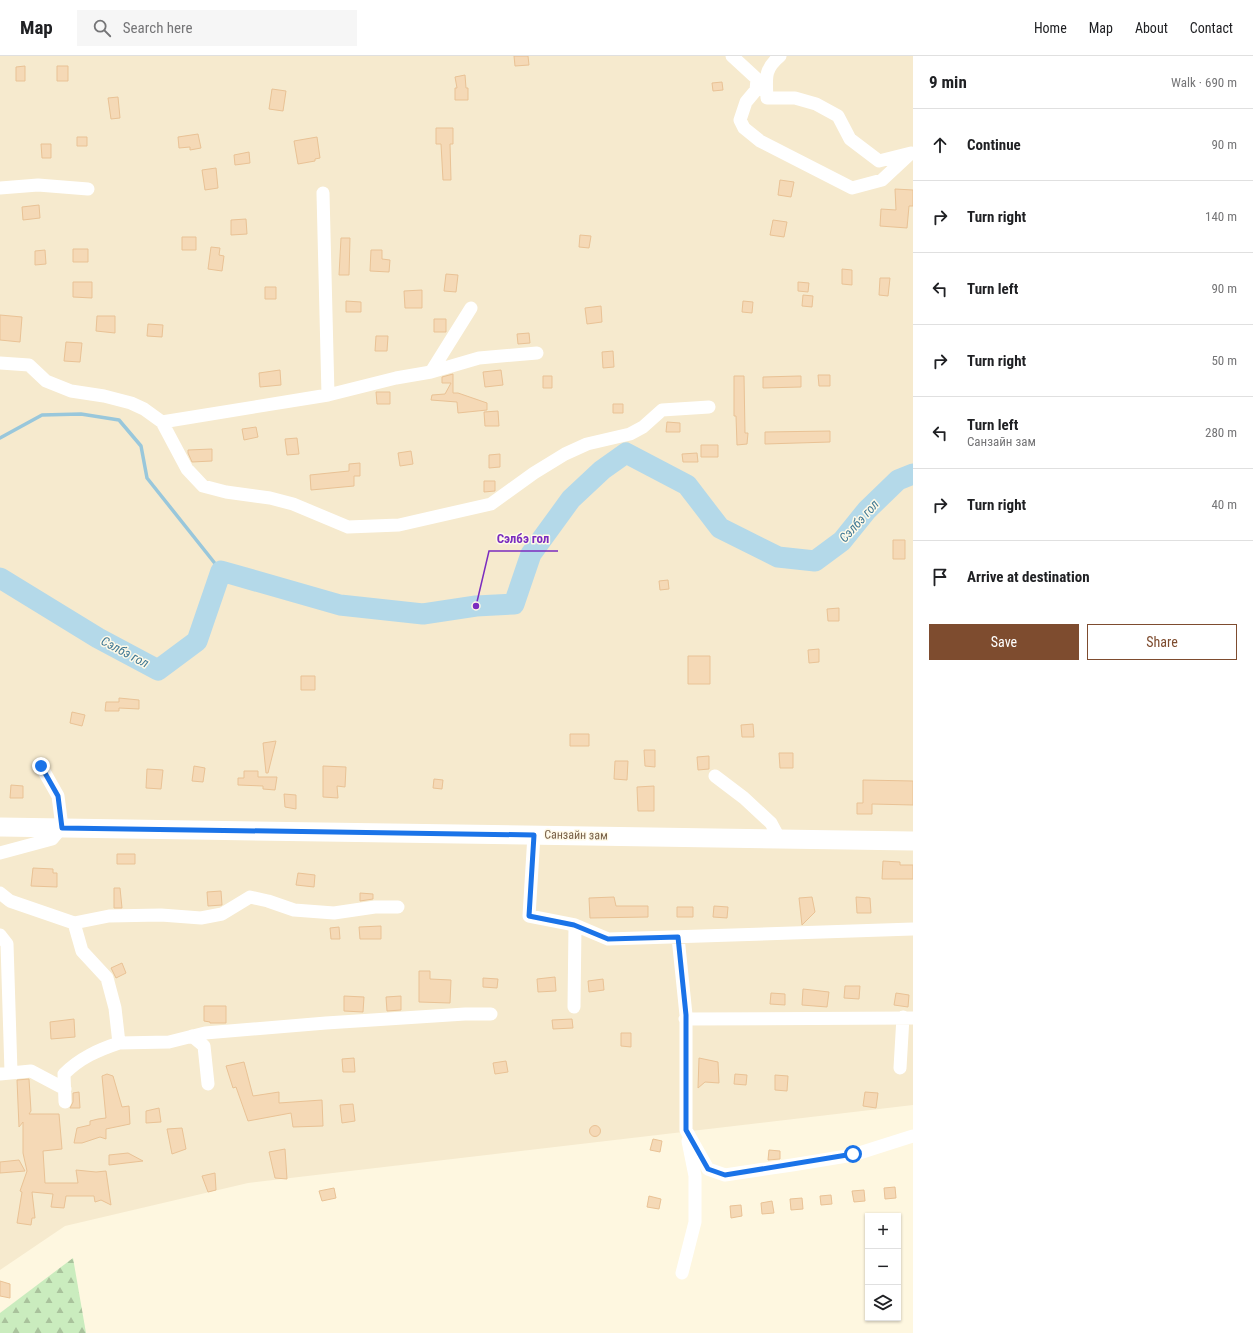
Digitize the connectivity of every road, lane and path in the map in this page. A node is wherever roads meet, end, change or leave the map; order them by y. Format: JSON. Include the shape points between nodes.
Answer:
{"nodes":[{"id":1,"x":732,"y":56,"type":"edge"},
{"id":2,"x":780,"y":56,"type":"edge"},
{"id":3,"x":912,"y":153,"type":"edge"},
{"id":4,"x":0,"y":188,"type":"edge"},
{"id":5,"x":88,"y":189,"type":"dead end"},
{"id":6,"x":323,"y":193,"type":"dead end"},
{"id":7,"x":471,"y":308,"type":"dead end"},
{"id":8,"x":537,"y":354,"type":"dead end"},
{"id":9,"x":0,"y":363,"type":"edge"},
{"id":10,"x":431,"y":372,"type":"junction"},
{"id":11,"x":328,"y":395,"type":"junction"},
{"id":12,"x":709,"y":407,"type":"dead end"},
{"id":13,"x":162,"y":422,"type":"junction"},
{"id":14,"x":41,"y":766,"type":"dead end"},
{"id":15,"x":715,"y":776,"type":"dead end"},
{"id":16,"x":0,"y":826,"type":"edge"},
{"id":17,"x":62,"y":828,"type":"junction"},
{"id":18,"x":534,"y":835,"type":"junction"},
{"id":19,"x":778,"y":838,"type":"junction"},
{"id":20,"x":913,"y":841,"type":"edge"},
{"id":21,"x":0,"y":853,"type":"edge"},
{"id":22,"x":0,"y":893,"type":"edge"},
{"id":23,"x":398,"y":907,"type":"dead end"},
{"id":24,"x":74,"y":922,"type":"junction"},
{"id":25,"x":574,"y":925,"type":"junction"},
{"id":26,"x":913,"y":930,"type":"edge"},
{"id":27,"x":0,"y":935,"type":"edge"},
{"id":28,"x":678,"y":937,"type":"junction"},
{"id":29,"x":574,"y":1007,"type":"dead end"},
{"id":30,"x":491,"y":1014,"type":"dead end"},
{"id":31,"x":908,"y":1018,"type":"edge"},
{"id":32,"x":685,"y":1019,"type":"junction"},
{"id":33,"x":192,"y":1036,"type":"junction"},
{"id":34,"x":119,"y":1043,"type":"junction"},
{"id":35,"x":900,"y":1068,"type":"dead end"},
{"id":36,"x":6,"y":1073,"type":"edge"},
{"id":37,"x":208,"y":1084,"type":"dead end"},
{"id":38,"x":686,"y":1130,"type":"junction"},
{"id":39,"x":913,"y":1136,"type":"edge"},
{"id":40,"x":682,"y":1273,"type":"dead end"}],
"edges":[{"from":1,"to":3,"type":"street","via":[[757,79],[756,90],[746,102],[740,120],[744,128],[760,141],[852,188],[882,180]]},
{"from":2,"to":3,"type":"street","via":[[770,64],[766,77],[767,98],[795,98],[816,104],[838,116],[850,139],[879,161]]},
{"from":4,"to":5,"type":"street","via":[[38,185]]},
{"from":6,"to":11,"type":"street"},
{"from":7,"to":10,"type":"street"},
{"from":8,"to":10,"type":"street","via":[[479,358]]},
{"from":9,"to":13,"type":"street","via":[[29,365],[46,381],[72,392],[131,403]]},
{"from":10,"to":11,"type":"street"},
{"from":11,"to":13,"type":"street"},
{"from":12,"to":13,"type":"street","via":[[662,410],[643,427],[630,434],[587,444],[565,454],[491,504],[399,525],[348,527],[293,504],[203,486],[187,469]]},
{"from":14,"to":17,"type":"street","via":[[58,796]]},
{"from":15,"to":19,"type":"street","via":[[771,823]]},
{"from":16,"to":17,"type":"main road","name":"Санзайн зам"},
{"from":17,"to":18,"type":"main road","name":"Санзайн зам"},
{"from":17,"to":21,"type":"street","via":[[52,839]]},
{"from":18,"to":19,"type":"main road","name":"Санзайн зам"},
{"from":18,"to":25,"type":"street","via":[[529,916]]},
{"from":19,"to":20,"type":"main road","name":"Санзайн зам"},
{"from":22,"to":24,"type":"street","via":[[10,901]]},
{"from":23,"to":24,"type":"street","via":[[375,907],[334,913],[294,910],[250,897],[222,914],[201,918],[161,915],[109,916]]},
{"from":24,"to":34,"type":"street","via":[[82,951],[107,978],[115,1008]]},
{"from":25,"to":28,"type":"street","via":[[608,939]]},
{"from":25,"to":29,"type":"street"},
{"from":26,"to":28,"type":"street"},
{"from":27,"to":36,"type":"street","via":[[7,944]]},
{"from":28,"to":32,"type":"street"},
{"from":30,"to":33,"type":"street","via":[[326,1023]]},
{"from":31,"to":32,"type":"street"},
{"from":31,"to":35,"type":"street"},
{"from":32,"to":38,"type":"street"},
{"from":33,"to":34,"type":"street","via":[[169,1042]]},
{"from":33,"to":37,"type":"street","via":[[204,1046]]},
{"from":34,"to":36,"type":"street","via":[[95,1051],[72,1066],[64,1074],[65,1095],[32,1071]]},
{"from":38,"to":39,"type":"street","via":[[708,1169],[725,1175],[853,1154]]},
{"from":38,"to":40,"type":"street","via":[[694,1176],[695,1222]]}]}
